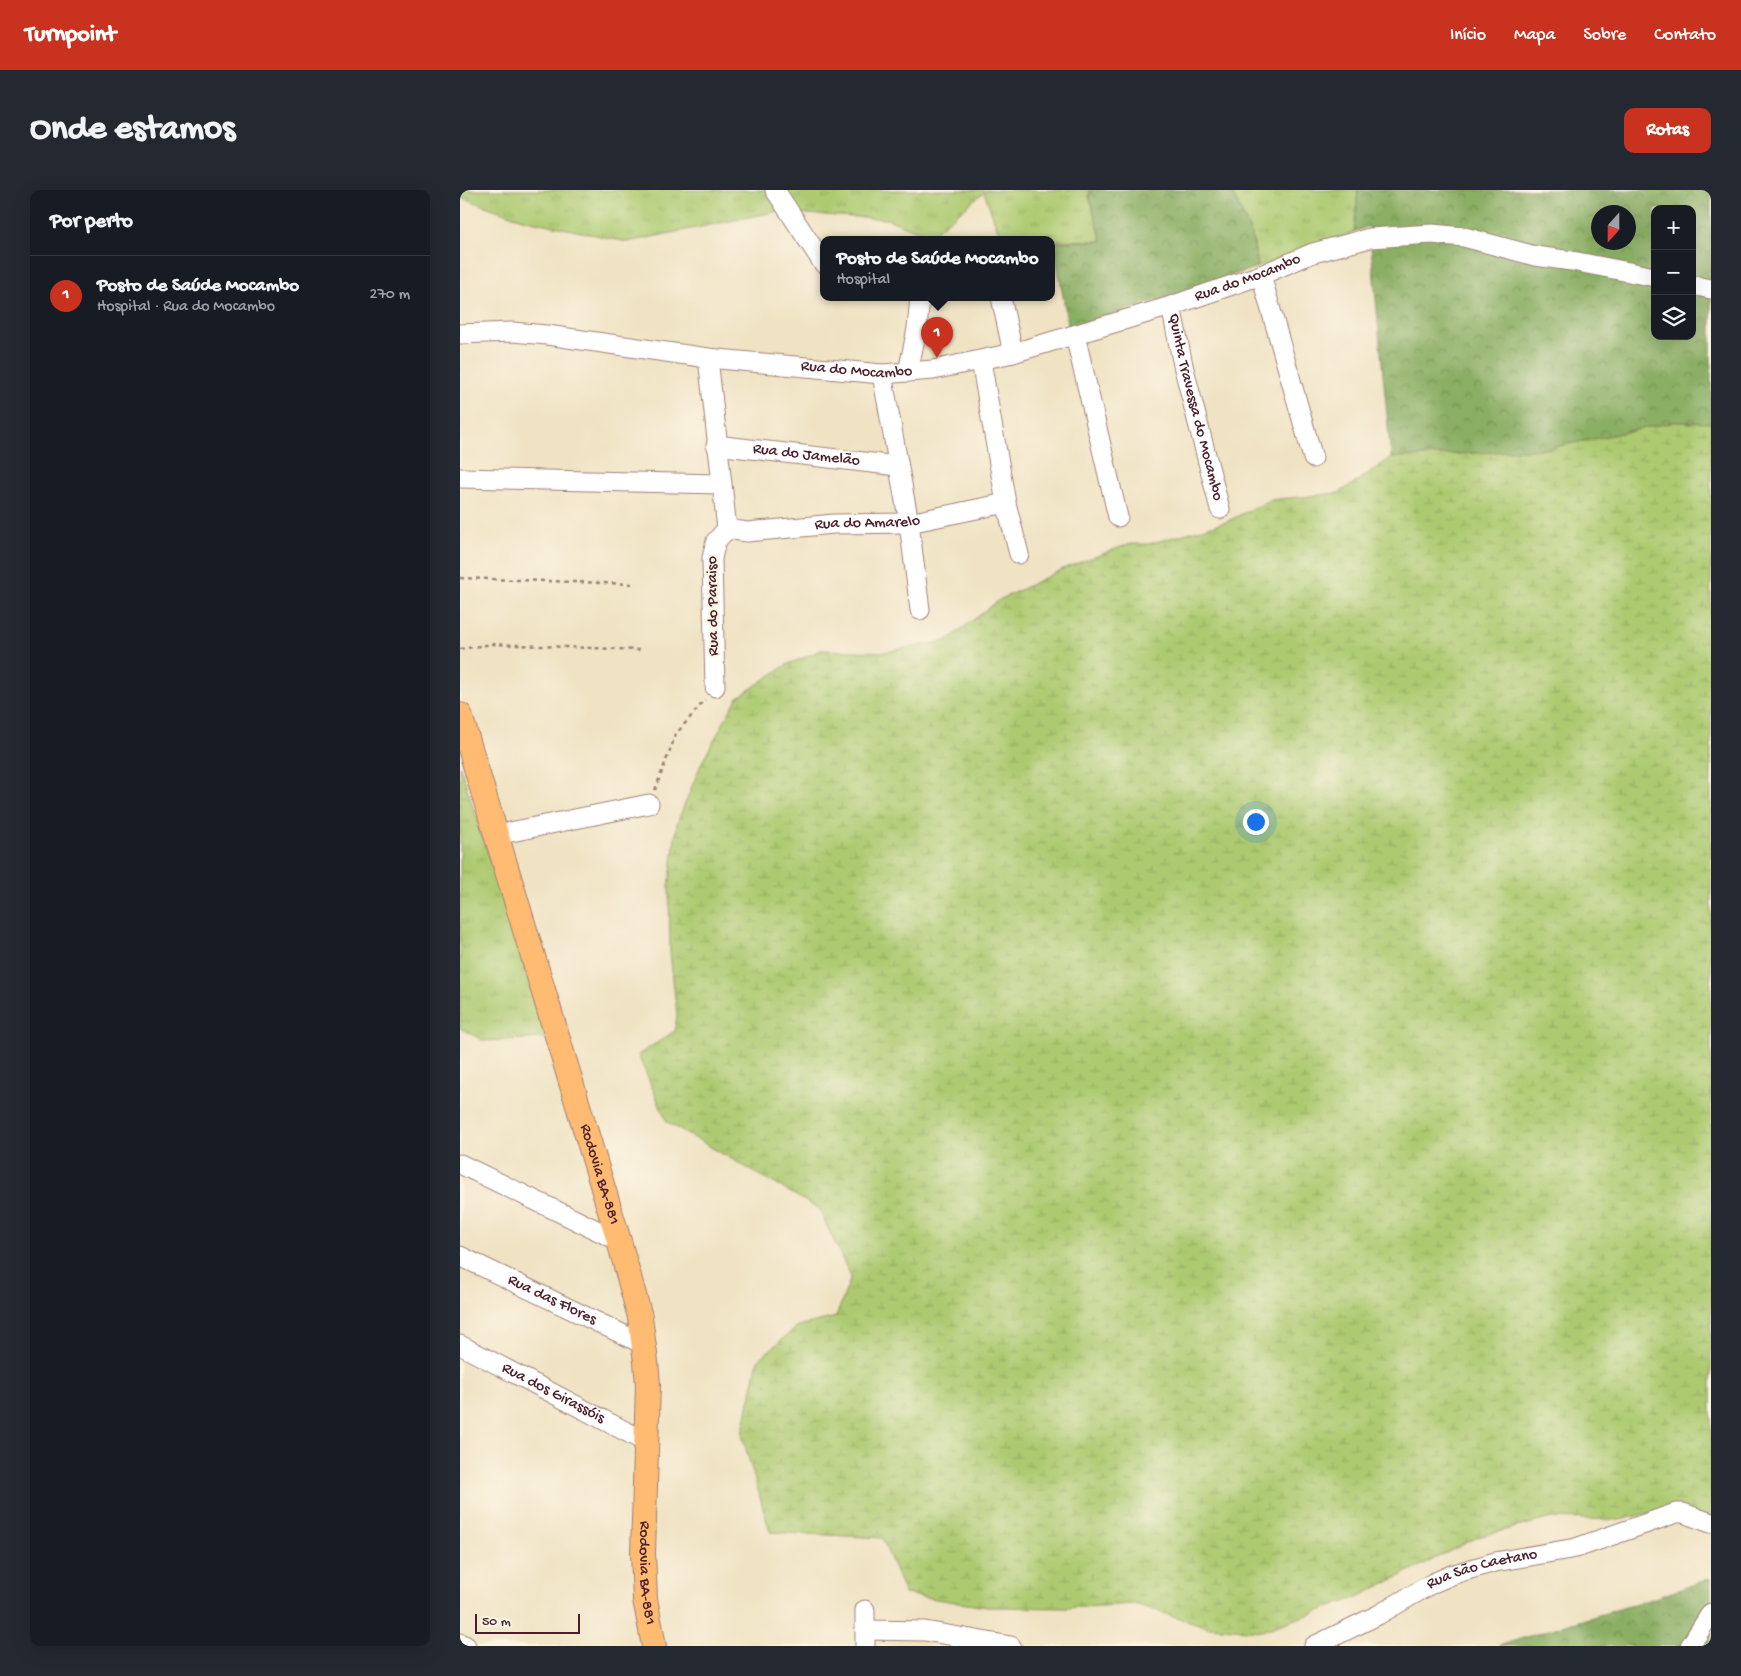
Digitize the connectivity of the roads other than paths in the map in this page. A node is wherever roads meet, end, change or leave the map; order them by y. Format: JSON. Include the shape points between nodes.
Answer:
{"nodes":[{"id":1,"x":776,"y":190,"type":"edge"},
{"id":2,"x":820,"y":259,"type":"edge"},
{"id":3,"x":1261,"y":275,"type":"junction"},
{"id":4,"x":1651,"y":276,"type":"edge"},
{"id":5,"x":1696,"y":286,"type":"edge"},
{"id":6,"x":1711,"y":289,"type":"edge"},
{"id":7,"x":920,"y":301,"type":"edge"},
{"id":8,"x":1002,"y":301,"type":"edge"},
{"id":9,"x":1170,"y":306,"type":"junction"},
{"id":10,"x":460,"y":334,"type":"edge"},
{"id":11,"x":1075,"y":335,"type":"junction"},
{"id":12,"x":1013,"y":353,"type":"junction"},
{"id":13,"x":708,"y":358,"type":"junction"},
{"id":14,"x":981,"y":361,"type":"junction"},
{"id":15,"x":908,"y":372,"type":"junction"},
{"id":16,"x":882,"y":374,"type":"junction"},
{"id":17,"x":716,"y":445,"type":"junction"},
{"id":18,"x":1313,"y":458,"type":"dead end"},
{"id":19,"x":898,"y":466,"type":"junction"},
{"id":20,"x":460,"y":478,"type":"edge"},
{"id":21,"x":720,"y":484,"type":"junction"},
{"id":22,"x":1006,"y":503,"type":"junction"},
{"id":23,"x":1220,"y":509,"type":"dead end"},
{"id":24,"x":1118,"y":517,"type":"dead end"},
{"id":25,"x":909,"y":523,"type":"junction"},
{"id":26,"x":727,"y":529,"type":"junction"},
{"id":27,"x":1019,"y":554,"type":"dead end"},
{"id":28,"x":920,"y":610,"type":"dead end"},
{"id":29,"x":716,"y":687,"type":"road end"},
{"id":30,"x":460,"y":716,"type":"edge"},
{"id":31,"x":649,"y":804,"type":"road end"},
{"id":32,"x":496,"y":835,"type":"junction"},
{"id":33,"x":460,"y":1164,"type":"edge"},
{"id":34,"x":620,"y":1241,"type":"junction"},
{"id":35,"x":460,"y":1256,"type":"edge"},
{"id":36,"x":460,"y":1345,"type":"edge"},
{"id":37,"x":645,"y":1345,"type":"junction"},
{"id":38,"x":646,"y":1442,"type":"junction"},
{"id":39,"x":1711,"y":1523,"type":"edge"},
{"id":40,"x":866,"y":1610,"type":"dead end"},
{"id":41,"x":1711,"y":1613,"type":"edge"},
{"id":42,"x":865,"y":1638,"type":"edge"},
{"id":43,"x":460,"y":1642,"type":"edge"},
{"id":44,"x":466,"y":1646,"type":"edge"},
{"id":45,"x":654,"y":1646,"type":"edge"},
{"id":46,"x":1011,"y":1646,"type":"edge"},
{"id":47,"x":1314,"y":1646,"type":"edge"},
{"id":48,"x":1690,"y":1646,"type":"edge"}],
"edges":[{"from":1,"to":2,"type":"street"},
{"from":3,"to":4,"type":"street","name":"Rua do Mocambo","via":[[1354,240],[1432,234],[1464,237],[1536,256]]},
{"from":3,"to":9,"type":"street","name":"Rua do Mocambo"},
{"from":3,"to":18,"type":"street"},
{"from":5,"to":6,"type":"street"},
{"from":7,"to":15,"type":"street"},
{"from":8,"to":12,"type":"street"},
{"from":9,"to":11,"type":"street","name":"Rua do Mocambo"},
{"from":9,"to":23,"type":"street","name":"Quinta Travessa do Mocambo"},
{"from":10,"to":13,"type":"street","name":"Rua do Mocambo","via":[[512,332]]},
{"from":11,"to":12,"type":"street","name":"Rua do Mocambo"},
{"from":11,"to":24,"type":"street"},
{"from":12,"to":14,"type":"street","name":"Rua do Mocambo"},
{"from":13,"to":16,"type":"street","name":"Rua do Mocambo"},
{"from":13,"to":17,"type":"street"},
{"from":14,"to":15,"type":"street","name":"Rua do Mocambo"},
{"from":14,"to":22,"type":"street"},
{"from":15,"to":16,"type":"street","name":"Rua do Mocambo"},
{"from":16,"to":19,"type":"street"},
{"from":17,"to":19,"type":"street","name":"Rua do Jamelão"},
{"from":17,"to":21,"type":"street"},
{"from":19,"to":25,"type":"street"},
{"from":20,"to":21,"type":"street"},
{"from":21,"to":26,"type":"street"},
{"from":22,"to":25,"type":"street","name":"Rua do Amarelo"},
{"from":22,"to":27,"type":"street"},
{"from":25,"to":26,"type":"street","name":"Rua do Amarelo","via":[[834,524],[753,532]]},
{"from":25,"to":28,"type":"street"},
{"from":26,"to":29,"type":"street","name":"Rua do Paraiso","via":[[716,541],[712,558]]},
{"from":30,"to":32,"type":"main road","name":"Rodovia BA-881"},
{"from":31,"to":32,"type":"street"},
{"from":32,"to":34,"type":"main road","name":"Rodovia BA-881"},
{"from":33,"to":34,"type":"street"},
{"from":34,"to":37,"type":"main road","name":"Rodovia BA-881"},
{"from":35,"to":37,"type":"street","name":"Rua das Flores"},
{"from":36,"to":38,"type":"street","name":"Rua dos Girassóis"},
{"from":37,"to":38,"type":"main road","name":"Rodovia BA-881","via":[[648,1384]]},
{"from":38,"to":45,"type":"main road","name":"Rodovia BA-881","via":[[643,1553],[645,1599]]},
{"from":39,"to":47,"type":"street","name":"Rua São Caetano","via":[[1680,1513],[1660,1517],[1576,1548],[1495,1562],[1454,1574],[1378,1616]]},
{"from":40,"to":42,"type":"street"},
{"from":41,"to":48,"type":"street"},
{"from":42,"to":46,"type":"street","via":[[926,1631]]},
{"from":43,"to":44,"type":"street"}]}
